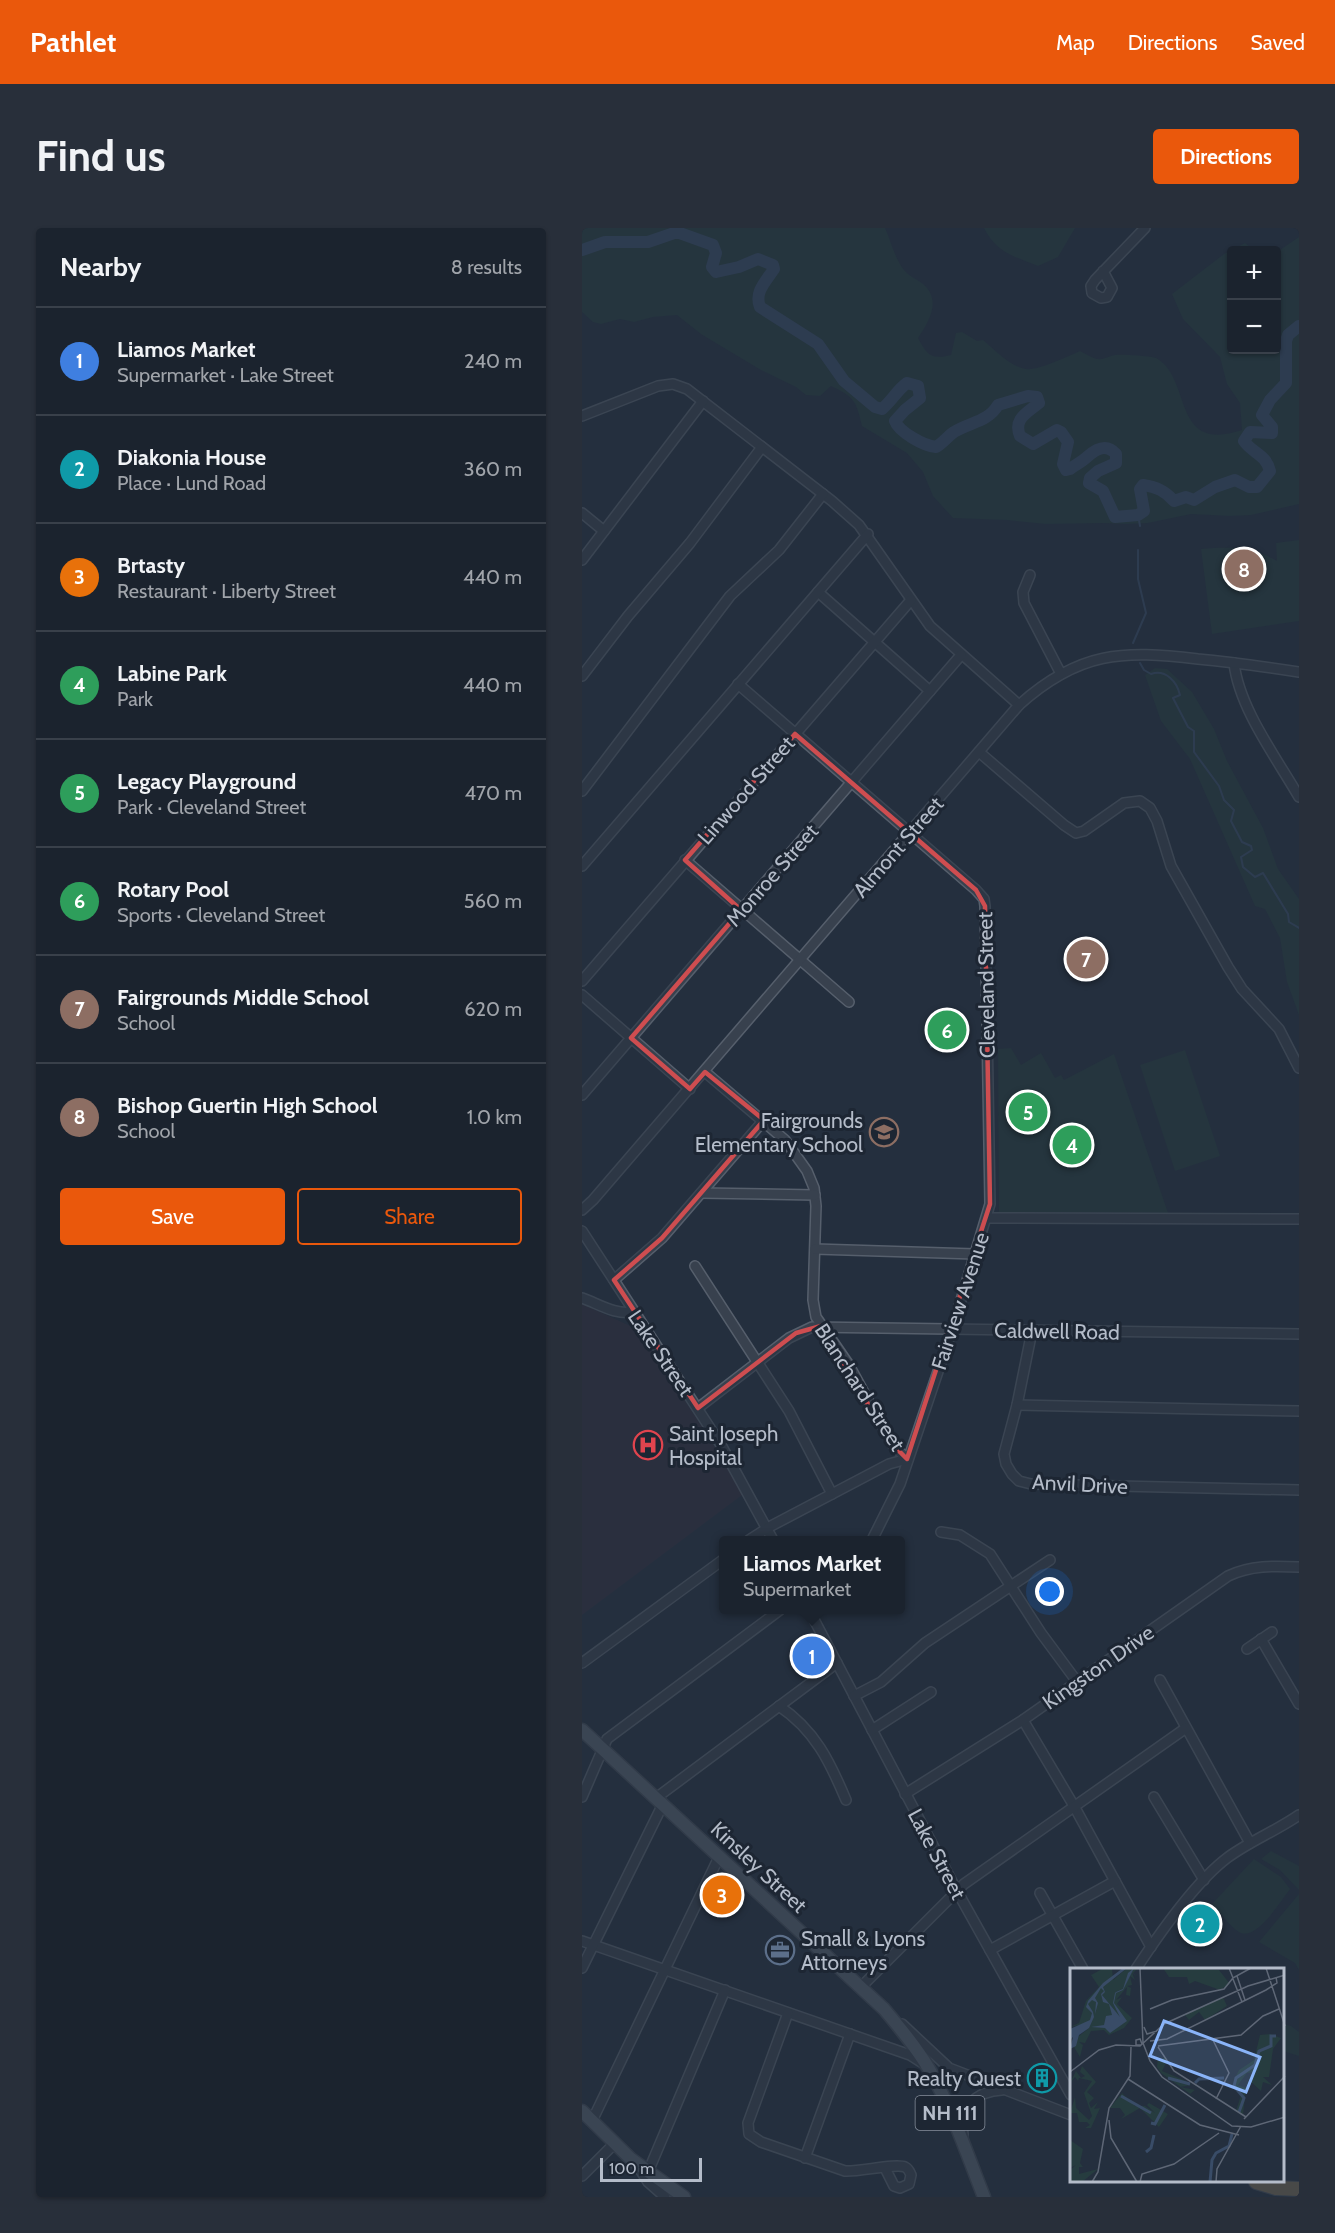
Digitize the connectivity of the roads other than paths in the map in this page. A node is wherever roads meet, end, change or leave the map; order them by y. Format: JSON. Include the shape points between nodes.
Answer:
{"nodes":[{"id":1,"x":1145,"y":228,"type":"edge"},
{"id":2,"x":1103,"y":272,"type":"dead end"},
{"id":3,"x":703,"y":401,"type":"junction"},
{"id":4,"x":582,"y":416,"type":"edge"},
{"id":5,"x":762,"y":447,"type":"junction"},
{"id":6,"x":823,"y":494,"type":"junction"},
{"id":7,"x":582,"y":513,"type":"edge"},
{"id":8,"x":604,"y":531,"type":"junction"},
{"id":9,"x":868,"y":534,"type":"junction"},
{"id":10,"x":582,"y":560,"type":"edge"},
{"id":11,"x":1030,"y":575,"type":"dead end"},
{"id":12,"x":818,"y":592,"type":"junction"},
{"id":13,"x":911,"y":600,"type":"junction"},
{"id":14,"x":874,"y":642,"type":"junction"},
{"id":15,"x":961,"y":655,"type":"junction"},
{"id":16,"x":1234,"y":663,"type":"junction"},
{"id":17,"x":1299,"y":672,"type":"edge"},
{"id":18,"x":1061,"y":674,"type":"junction"},
{"id":19,"x":582,"y":676,"type":"edge"},
{"id":20,"x":738,"y":684,"type":"junction"},
{"id":21,"x":930,"y":691,"type":"junction"},
{"id":22,"x":1019,"y":705,"type":"junction"},
{"id":23,"x":795,"y":734,"type":"junction"},
{"id":24,"x":979,"y":752,"type":"junction"},
{"id":25,"x":851,"y":782,"type":"junction"},
{"id":26,"x":582,"y":791,"type":"edge"},
{"id":27,"x":1299,"y":797,"type":"edge"},
{"id":28,"x":910,"y":832,"type":"junction"},
{"id":29,"x":685,"y":860,"type":"junction"},
{"id":30,"x":582,"y":866,"type":"edge"},
{"id":31,"x":741,"y":910,"type":"junction"},
{"id":32,"x":800,"y":960,"type":"junction"},
{"id":33,"x":582,"y":981,"type":"edge"},
{"id":34,"x":582,"y":996,"type":"edge"},
{"id":35,"x":849,"y":1002,"type":"dead end"},
{"id":36,"x":631,"y":1038,"type":"junction"},
{"id":37,"x":1299,"y":1068,"type":"edge"},
{"id":38,"x":705,"y":1072,"type":"junction"},
{"id":39,"x":690,"y":1089,"type":"junction"},
{"id":40,"x":582,"y":1095,"type":"edge"},
{"id":41,"x":764,"y":1120,"type":"junction"},
{"id":42,"x":700,"y":1193,"type":"junction"},
{"id":43,"x":815,"y":1196,"type":"junction"},
{"id":44,"x":582,"y":1210,"type":"edge"},
{"id":45,"x":987,"y":1218,"type":"junction"},
{"id":46,"x":1299,"y":1219,"type":"edge"},
{"id":47,"x":582,"y":1231,"type":"edge"},
{"id":48,"x":815,"y":1249,"type":"junction"},
{"id":49,"x":975,"y":1254,"type":"junction"},
{"id":50,"x":695,"y":1266,"type":"dead end"},
{"id":51,"x":614,"y":1280,"type":"junction"},
{"id":52,"x":582,"y":1298,"type":"edge"},
{"id":53,"x":633,"y":1312,"type":"junction"},
{"id":54,"x":821,"y":1326,"type":"junction"},
{"id":55,"x":952,"y":1330,"type":"junction"},
{"id":56,"x":1032,"y":1331,"type":"junction"},
{"id":57,"x":1299,"y":1334,"type":"edge"},
{"id":58,"x":757,"y":1363,"type":"junction"},
{"id":59,"x":1017,"y":1405,"type":"junction"},
{"id":60,"x":698,"y":1408,"type":"junction"},
{"id":61,"x":1299,"y":1411,"type":"edge"},
{"id":62,"x":908,"y":1459,"type":"junction"},
{"id":63,"x":1299,"y":1490,"type":"edge"},
{"id":64,"x":832,"y":1494,"type":"junction"},
{"id":65,"x":767,"y":1529,"type":"junction"},
{"id":66,"x":941,"y":1532,"type":"dead end"},
{"id":67,"x":756,"y":1536,"type":"edge"},
{"id":68,"x":771,"y":1536,"type":"edge"},
{"id":69,"x":874,"y":1536,"type":"edge"},
{"id":70,"x":1050,"y":1560,"type":"dead end"},
{"id":71,"x":719,"y":1562,"type":"edge"},
{"id":72,"x":1299,"y":1567,"type":"edge"},
{"id":73,"x":1011,"y":1586,"type":"junction"},
{"id":74,"x":775,"y":1614,"type":"edge"},
{"id":75,"x":811,"y":1614,"type":"edge"},
{"id":76,"x":1272,"y":1632,"type":"dead end"},
{"id":77,"x":1261,"y":1639,"type":"junction"},
{"id":78,"x":1247,"y":1648,"type":"dead end"},
{"id":79,"x":582,"y":1663,"type":"edge"},
{"id":80,"x":837,"y":1663,"type":"junction"},
{"id":81,"x":1160,"y":1680,"type":"dead end"},
{"id":82,"x":1077,"y":1683,"type":"junction"},
{"id":83,"x":931,"y":1692,"type":"dead end"},
{"id":84,"x":854,"y":1696,"type":"junction"},
{"id":85,"x":1299,"y":1704,"type":"edge"},
{"id":86,"x":779,"y":1706,"type":"junction"},
{"id":87,"x":1023,"y":1720,"type":"junction"},
{"id":88,"x":1186,"y":1728,"type":"junction"},
{"id":89,"x":582,"y":1730,"type":"edge"},
{"id":90,"x":872,"y":1730,"type":"junction"},
{"id":91,"x":603,"y":1750,"type":"junction"},
{"id":92,"x":905,"y":1794,"type":"junction"},
{"id":93,"x":582,"y":1797,"type":"edge"},
{"id":94,"x":1154,"y":1797,"type":"dead end"},
{"id":95,"x":846,"y":1800,"type":"dead end"},
{"id":96,"x":659,"y":1801,"type":"junction"},
{"id":97,"x":1074,"y":1806,"type":"junction"},
{"id":98,"x":1297,"y":1820,"type":"edge"},
{"id":99,"x":1250,"y":1843,"type":"junction"},
{"id":100,"x":719,"y":1857,"type":"junction"},
{"id":101,"x":1204,"y":1880,"type":"junction"},
{"id":102,"x":1115,"y":1881,"type":"junction"},
{"id":103,"x":957,"y":1891,"type":"junction"},
{"id":104,"x":1040,"y":1893,"type":"dead end"},
{"id":105,"x":1053,"y":1916,"type":"junction"},
{"id":106,"x":582,"y":1941,"type":"edge"},
{"id":107,"x":593,"y":1945,"type":"junction"},
{"id":108,"x":1151,"y":1947,"type":"junction"},
{"id":109,"x":990,"y":1950,"type":"junction"},
{"id":110,"x":582,"y":1968,"type":"edge"},
{"id":111,"x":1082,"y":1968,"type":"edge"},
{"id":112,"x":1137,"y":1968,"type":"edge"},
{"id":113,"x":666,"y":1969,"type":"junction"},
{"id":114,"x":861,"y":1987,"type":"junction"},
{"id":115,"x":725,"y":1990,"type":"junction"},
{"id":116,"x":884,"y":2009,"type":"junction"},
{"id":117,"x":788,"y":2013,"type":"junction"},
{"id":118,"x":850,"y":2034,"type":"junction"},
{"id":119,"x":906,"y":2035,"type":"junction"},
{"id":120,"x":902,"y":2052,"type":"junction"},
{"id":121,"x":929,"y":2069,"type":"junction"},
{"id":122,"x":1004,"y":2090,"type":"junction"},
{"id":123,"x":1070,"y":2093,"type":"edge"},
{"id":124,"x":582,"y":2112,"type":"edge"},
{"id":125,"x":1070,"y":2115,"type":"edge"},
{"id":126,"x":592,"y":2121,"type":"junction"},
{"id":127,"x":615,"y":2143,"type":"junction"},
{"id":128,"x":805,"y":2158,"type":"junction"},
{"id":129,"x":634,"y":2161,"type":"junction"},
{"id":130,"x":971,"y":2164,"type":"junction"},
{"id":131,"x":885,"y":2168,"type":"dead end"},
{"id":132,"x":648,"y":2172,"type":"junction"},
{"id":133,"x":582,"y":2176,"type":"edge"},
{"id":134,"x":1256,"y":2182,"type":"edge"},
{"id":135,"x":1299,"y":2189,"type":"edge"},
{"id":136,"x":983,"y":2196,"type":"edge"},
{"id":137,"x":665,"y":2197,"type":"edge"},
{"id":138,"x":673,"y":2197,"type":"edge"},
{"id":139,"x":683,"y":2197,"type":"edge"}],
"edges":[{"from":1,"to":2,"type":"street"},
{"from":3,"to":4,"type":"street","via":[[681,385],[666,385]]},
{"from":3,"to":5,"type":"street"},
{"from":3,"to":8,"type":"street"},
{"from":5,"to":6,"type":"street"},
{"from":5,"to":19,"type":"street"},
{"from":6,"to":9,"type":"street"},
{"from":6,"to":26,"type":"street","via":[[778,549],[730,596]]},
{"from":7,"to":8,"type":"street"},
{"from":8,"to":10,"type":"street"},
{"from":9,"to":12,"type":"street"},
{"from":9,"to":13,"type":"street"},
{"from":11,"to":18,"type":"street","via":[[1023,592],[1024,603]]},
{"from":12,"to":14,"type":"street"},
{"from":12,"to":20,"type":"street"},
{"from":13,"to":14,"type":"street","name":"Linwood Street"},
{"from":13,"to":15,"type":"street","via":[[930,627]]},
{"from":14,"to":21,"type":"street"},
{"from":14,"to":23,"type":"street","name":"Linwood Street"},
{"from":15,"to":21,"type":"street","name":"Monroe Street"},
{"from":15,"to":22,"type":"street"},
{"from":16,"to":17,"type":"street","name":"Almont Street"},
{"from":16,"to":18,"type":"street","name":"Almont Street","via":[[1125,654]]},
{"from":16,"to":27,"type":"street","via":[[1243,699]]},
{"from":18,"to":22,"type":"street","name":"Almont Street"},
{"from":20,"to":23,"type":"street","name":"Cleveland Street"},
{"from":20,"to":30,"type":"street"},
{"from":21,"to":25,"type":"street","name":"Monroe Street"},
{"from":22,"to":24,"type":"street","name":"Almont Street"},
{"from":23,"to":25,"type":"street","name":"Cleveland Street"},
{"from":23,"to":29,"type":"street","name":"Linwood Street"},
{"from":24,"to":28,"type":"street","name":"Almont Street"},
{"from":24,"to":37,"type":"street","via":[[1076,833],[1124,803],[1140,801],[1150,808],[1171,866],[1223,957],[1242,989],[1279,1029]]},
{"from":25,"to":28,"type":"street","name":"Cleveland Street"},
{"from":25,"to":31,"type":"street","name":"Monroe Street"},
{"from":28,"to":32,"type":"street","name":"Almont Street"},
{"from":28,"to":45,"type":"street","name":"Cleveland Street","via":[[984,899],[990,1187]]},
{"from":29,"to":31,"type":"street"},
{"from":29,"to":33,"type":"street","name":"Linwood Street"},
{"from":31,"to":32,"type":"street"},
{"from":31,"to":36,"type":"street","name":"Monroe Street"},
{"from":32,"to":35,"type":"street"},
{"from":32,"to":38,"type":"street","name":"Almont Street"},
{"from":34,"to":36,"type":"street"},
{"from":36,"to":39,"type":"street"},
{"from":36,"to":40,"type":"street","name":"Monroe Street"},
{"from":38,"to":39,"type":"street","name":"Almont Street"},
{"from":38,"to":41,"type":"street","name":"Blanchard Street"},
{"from":39,"to":44,"type":"street","name":"Almont Street"},
{"from":41,"to":42,"type":"street"},
{"from":41,"to":43,"type":"street","name":"Blanchard Street","via":[[798,1154]]},
{"from":42,"to":43,"type":"street"},
{"from":42,"to":51,"type":"street","via":[[662,1238]]},
{"from":43,"to":48,"type":"street","name":"Blanchard Street"},
{"from":45,"to":46,"type":"street","name":"Fairview Avenue"},
{"from":45,"to":49,"type":"street","name":"Fairview Avenue"},
{"from":47,"to":51,"type":"street","name":"Lake Street"},
{"from":48,"to":49,"type":"street"},
{"from":48,"to":54,"type":"street","name":"Blanchard Street","via":[[813,1308]]},
{"from":49,"to":55,"type":"street","name":"Fairview Avenue"},
{"from":50,"to":58,"type":"street"},
{"from":51,"to":53,"type":"street","name":"Lake Street"},
{"from":52,"to":53,"type":"street","via":[[616,1311]]},
{"from":53,"to":60,"type":"street","name":"Lake Street"},
{"from":54,"to":55,"type":"street","name":"Caldwell Road"},
{"from":54,"to":58,"type":"street","name":"Caldwell Road","via":[[796,1333]]},
{"from":54,"to":62,"type":"street","name":"Blanchard Street","via":[[849,1365],[892,1444]]},
{"from":55,"to":56,"type":"street","name":"Caldwell Road"},
{"from":55,"to":62,"type":"street","name":"Fairview Avenue"},
{"from":56,"to":57,"type":"street","name":"Caldwell Road"},
{"from":56,"to":59,"type":"street","name":"Anvil Drive"},
{"from":58,"to":60,"type":"street","name":"Caldwell Road"},
{"from":58,"to":64,"type":"street","via":[[789,1411]]},
{"from":59,"to":61,"type":"street"},
{"from":59,"to":63,"type":"street","name":"Anvil Drive","via":[[1004,1458],[1012,1474],[1025,1483]]},
{"from":60,"to":65,"type":"street","name":"Lake Street"},
{"from":62,"to":64,"type":"street","via":[[889,1464]]},
{"from":62,"to":69,"type":"street","name":"Fairview Avenue","via":[[895,1497]]},
{"from":64,"to":65,"type":"street"},
{"from":65,"to":67,"type":"street"},
{"from":65,"to":68,"type":"street","name":"Lake Street"},
{"from":66,"to":73,"type":"street","via":[[960,1535],[987,1550]]},
{"from":70,"to":73,"type":"street"},
{"from":71,"to":79,"type":"street"},
{"from":72,"to":82,"type":"street","name":"Kingston Drive","via":[[1256,1567],[1228,1576]]},
{"from":73,"to":82,"type":"street"},
{"from":73,"to":84,"type":"street","via":[[920,1647],[886,1678]]},
{"from":74,"to":91,"type":"street","via":[[617,1730]]},
{"from":75,"to":80,"type":"street","name":"Lake Street"},
{"from":76,"to":77,"type":"street"},
{"from":77,"to":78,"type":"street"},
{"from":77,"to":85,"type":"street"},
{"from":80,"to":84,"type":"street","name":"Lake Street"},
{"from":80,"to":86,"type":"street"},
{"from":81,"to":88,"type":"street"},
{"from":82,"to":87,"type":"street","name":"Kingston Drive"},
{"from":83,"to":90,"type":"street"},
{"from":84,"to":90,"type":"street","name":"Lake Street"},
{"from":86,"to":95,"type":"street","via":[[813,1736]]},
{"from":86,"to":96,"type":"street"},
{"from":87,"to":92,"type":"street","name":"Kingston Drive"},
{"from":87,"to":97,"type":"street"},
{"from":88,"to":97,"type":"street"},
{"from":88,"to":99,"type":"street"},
{"from":89,"to":91,"type":"main road","name":"Kinsley Street","number":"NH 111"},
{"from":90,"to":92,"type":"street","name":"Lake Street"},
{"from":91,"to":93,"type":"street"},
{"from":91,"to":96,"type":"main road","name":"Kinsley Street","number":"NH 111"},
{"from":92,"to":103,"type":"street","name":"Lake Street"},
{"from":94,"to":101,"type":"street"},
{"from":96,"to":100,"type":"main road","name":"Kinsley Street","number":"NH 111"},
{"from":96,"to":107,"type":"street"},
{"from":97,"to":102,"type":"street"},
{"from":97,"to":103,"type":"street"},
{"from":98,"to":99,"type":"street"},
{"from":99,"to":101,"type":"street"},
{"from":100,"to":113,"type":"street"},
{"from":100,"to":114,"type":"main road","name":"Kinsley Street","number":"NH 111"},
{"from":101,"to":108,"type":"street"},
{"from":102,"to":105,"type":"street"},
{"from":102,"to":108,"type":"street"},
{"from":103,"to":109,"type":"street","name":"Lake Street"},
{"from":103,"to":114,"type":"street"},
{"from":104,"to":105,"type":"street"},
{"from":105,"to":109,"type":"street"},
{"from":105,"to":111,"type":"street"},
{"from":106,"to":107,"type":"street"},
{"from":107,"to":110,"type":"street"},
{"from":107,"to":113,"type":"street"},
{"from":108,"to":112,"type":"street"},
{"from":109,"to":123,"type":"street","name":"Lake Street"},
{"from":113,"to":115,"type":"street"},
{"from":113,"to":126,"type":"street"},
{"from":114,"to":116,"type":"main road","name":"Kinsley Street","number":"NH 111"},
{"from":115,"to":117,"type":"street"},
{"from":115,"to":132,"type":"street"},
{"from":116,"to":119,"type":"main road","name":"Kinsley Street","number":"NH 111"},
{"from":116,"to":122,"type":"street","via":[[949,2068]]},
{"from":117,"to":118,"type":"street"},
{"from":117,"to":128,"type":"street","via":[[747,2129],[761,2142]]},
{"from":118,"to":120,"type":"street"},
{"from":118,"to":128,"type":"street"},
{"from":119,"to":120,"type":"street"},
{"from":119,"to":121,"type":"main road","number":"NH 111"},
{"from":120,"to":121,"type":"street"},
{"from":121,"to":130,"type":"main road","number":"NH 111"},
{"from":122,"to":125,"type":"street"},
{"from":122,"to":130,"type":"street","via":[[980,2096],[965,2111],[962,2130]]},
{"from":124,"to":126,"type":"main road"},
{"from":126,"to":127,"type":"main road"},
{"from":127,"to":129,"type":"main road"},
{"from":127,"to":133,"type":"street"},
{"from":128,"to":131,"type":"street","via":[[845,2171]]},
{"from":129,"to":132,"type":"main road"},
{"from":129,"to":137,"type":"street"},
{"from":130,"to":136,"type":"main road","number":"NH 111"},
{"from":132,"to":139,"type":"main road"},
{"from":134,"to":135,"type":"highway"},
{"from":138,"to":139,"type":"street"}]}
